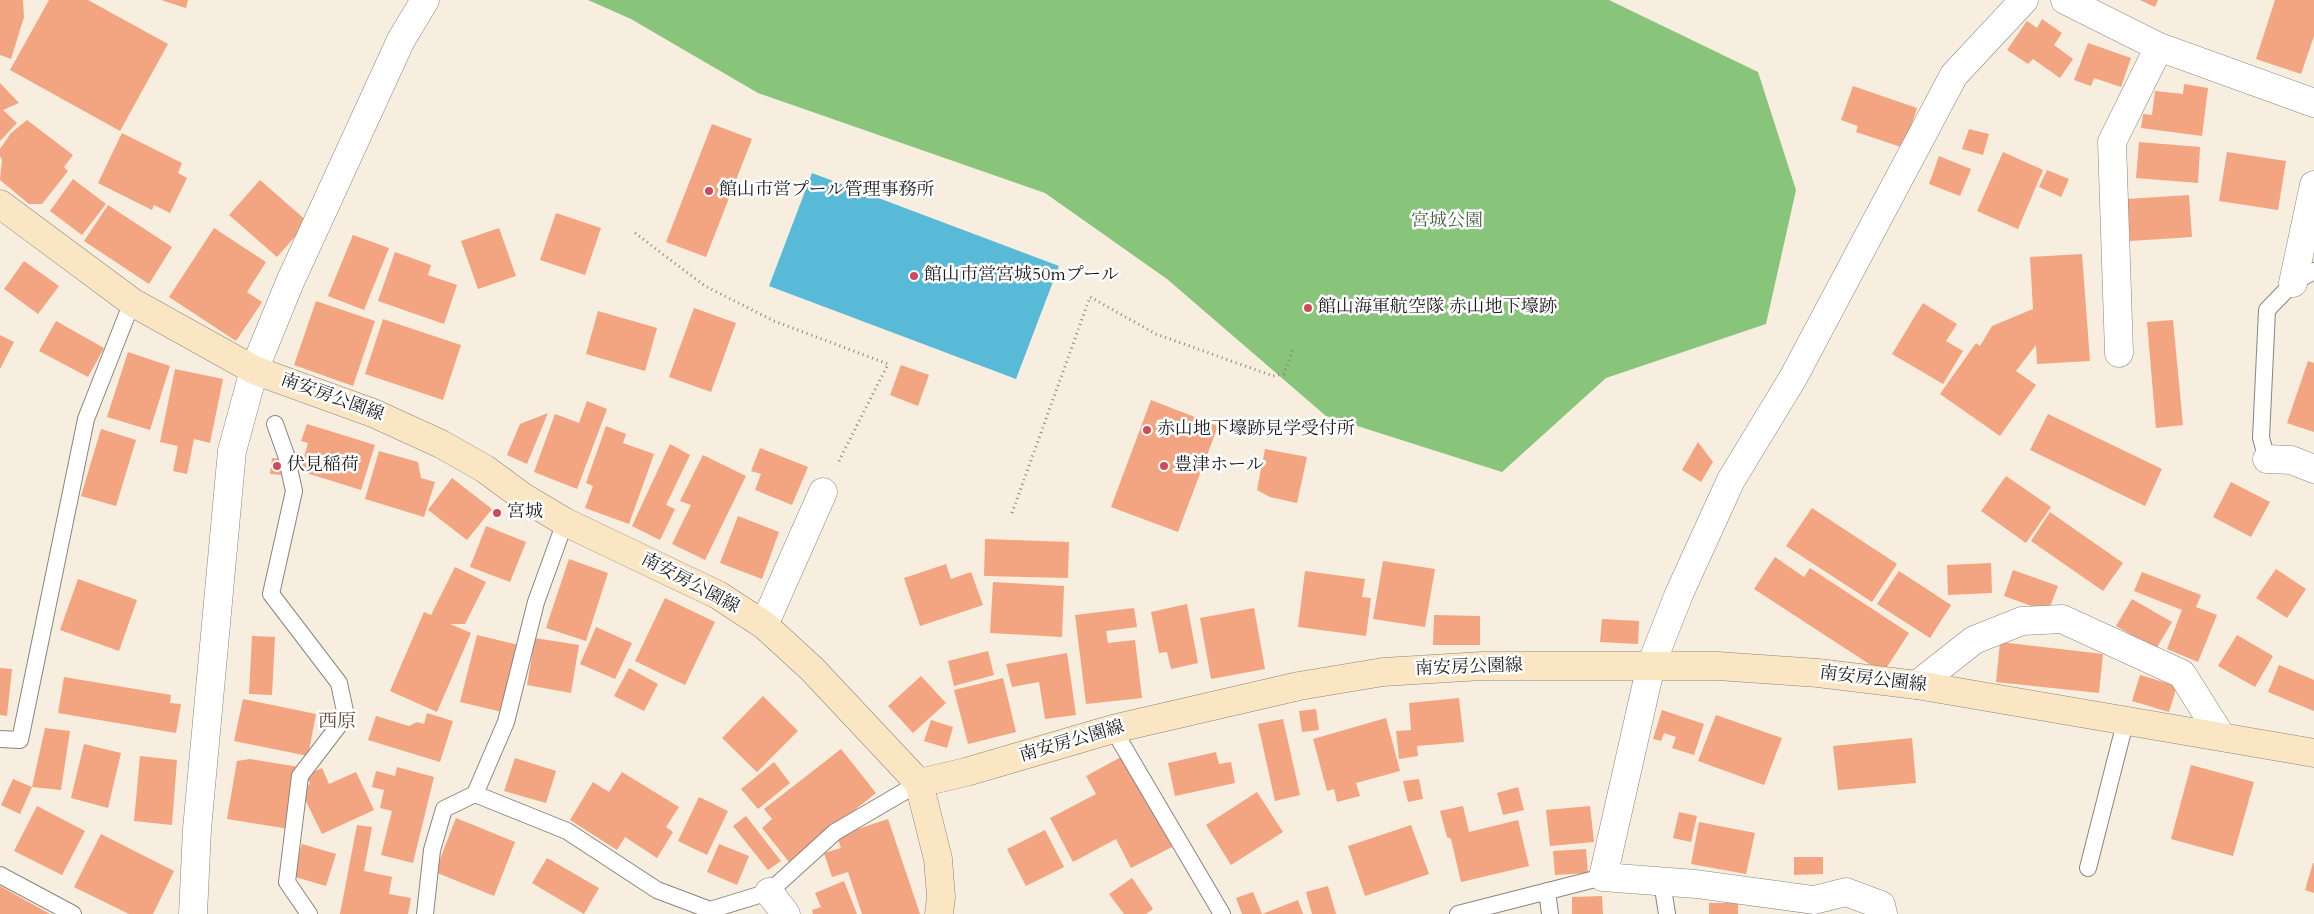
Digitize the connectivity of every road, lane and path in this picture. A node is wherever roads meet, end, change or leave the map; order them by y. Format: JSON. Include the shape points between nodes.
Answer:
{"nodes":[{"id":1,"x":425,"y":0,"type":"edge"},
{"id":2,"x":2024,"y":0,"type":"edge"},
{"id":3,"x":2064,"y":0,"type":"edge"},
{"id":4,"x":2159,"y":48,"type":"junction"},
{"id":5,"x":2314,"y":103,"type":"edge"},
{"id":6,"x":2314,"y":185,"type":"edge"},
{"id":7,"x":0,"y":204,"type":"edge"},
{"id":8,"x":635,"y":232,"type":"dead end"},
{"id":9,"x":2303,"y":277,"type":"edge"},
{"id":10,"x":132,"y":302,"type":"junction"},
{"id":11,"x":1293,"y":349,"type":"dead end"},
{"id":12,"x":2119,"y":353,"type":"dead end"},
{"id":13,"x":254,"y":370,"type":"junction"},
{"id":14,"x":275,"y":424,"type":"dead end"},
{"id":15,"x":2267,"y":459,"type":"joint"},
{"id":16,"x":2314,"y":469,"type":"edge"},
{"id":17,"x":824,"y":492,"type":"joint"},
{"id":18,"x":1012,"y":513,"type":"dead end"},
{"id":19,"x":565,"y":522,"type":"junction"},
{"id":20,"x":764,"y":625,"type":"junction"},
{"id":21,"x":1651,"y":665,"type":"junction"},
{"id":22,"x":1916,"y":685,"type":"junction"},
{"id":23,"x":2126,"y":719,"type":"junction"},
{"id":24,"x":1114,"y":729,"type":"junction"},
{"id":25,"x":2221,"y":736,"type":"junction"},
{"id":26,"x":0,"y":739,"type":"edge"},
{"id":27,"x":2314,"y":753,"type":"edge"},
{"id":28,"x":919,"y":783,"type":"junction"},
{"id":29,"x":475,"y":794,"type":"junction"},
{"id":30,"x":2088,"y":868,"type":"dead end"},
{"id":31,"x":0,"y":875,"type":"edge"},
{"id":32,"x":1603,"y":878,"type":"junction"},
{"id":33,"x":1662,"y":882,"type":"junction"},
{"id":34,"x":1548,"y":890,"type":"junction"},
{"id":35,"x":769,"y":892,"type":"junction"},
{"id":36,"x":73,"y":914,"type":"edge"},
{"id":37,"x":193,"y":914,"type":"edge"},
{"id":38,"x":309,"y":914,"type":"edge"},
{"id":39,"x":425,"y":914,"type":"edge"},
{"id":40,"x":786,"y":914,"type":"edge"},
{"id":41,"x":939,"y":914,"type":"edge"},
{"id":42,"x":1222,"y":914,"type":"edge"},
{"id":43,"x":1458,"y":914,"type":"edge"},
{"id":44,"x":1550,"y":914,"type":"edge"},
{"id":45,"x":1667,"y":914,"type":"edge"},
{"id":46,"x":1883,"y":914,"type":"edge"}],
"edges":[{"from":1,"to":13,"type":"street","via":[[385,74]]},
{"from":2,"to":21,"type":"street","via":[[1954,74],[1793,378],[1732,480],[1679,594]]},
{"from":3,"to":4,"type":"street"},
{"from":4,"to":5,"type":"street"},
{"from":4,"to":12,"type":"street","via":[[2112,142]]},
{"from":6,"to":9,"type":"street"},
{"from":7,"to":10,"type":"main road","name":"南安房公園線"},
{"from":8,"to":17,"type":"path","via":[[705,286],[774,321],[888,364]]},
{"from":9,"to":15,"type":"lane","via":[[2267,310],[2260,438]]},
{"from":10,"to":13,"type":"main road","name":"南安房公園線"},
{"from":10,"to":26,"type":"lane","via":[[86,419],[20,740]]},
{"from":11,"to":18,"type":"path","via":[[1284,374],[1273,376],[1156,334],[1090,297]]},
{"from":13,"to":19,"type":"main road","name":"南安房公園線","via":[[373,413],[434,440]]},
{"from":13,"to":37,"type":"street","via":[[232,451],[197,829]]},
{"from":14,"to":38,"type":"lane","via":[[294,491],[271,594],[339,683],[346,716],[300,776],[288,882]]},
{"from":15,"to":16,"type":"street","via":[[2291,460]]},
{"from":17,"to":20,"type":"street"},
{"from":19,"to":20,"type":"main road","name":"南安房公園線","via":[[718,595]]},
{"from":19,"to":29,"type":"lane","via":[[536,602],[506,722]]},
{"from":20,"to":28,"type":"main road","name":"南安房公園線","via":[[812,669]]},
{"from":21,"to":22,"type":"main road","name":"南安房公園線","via":[[1818,673]]},
{"from":21,"to":24,"type":"main road","name":"南安房公園線","via":[[1482,666],[1382,672],[1299,686]]},
{"from":21,"to":32,"type":"street"},
{"from":22,"to":23,"type":"main road","name":"南安房公園線"},
{"from":22,"to":25,"type":"street","via":[[1974,640],[2022,621],[2062,619],[2182,674]]},
{"from":23,"to":25,"type":"main road","name":"南安房公園線"},
{"from":23,"to":30,"type":"lane"},
{"from":24,"to":28,"type":"main road","name":"南安房公園線"},
{"from":24,"to":42,"type":"lane"},
{"from":25,"to":27,"type":"main road","name":"南安房公園線"},
{"from":28,"to":35,"type":"lane","via":[[836,832]]},
{"from":28,"to":41,"type":"main road","via":[[938,859],[942,897]]},
{"from":29,"to":35,"type":"lane","via":[[567,831],[657,890],[710,910]]},
{"from":29,"to":39,"type":"lane","via":[[444,809],[432,850]]},
{"from":31,"to":36,"type":"lane"},
{"from":32,"to":33,"type":"street"},
{"from":32,"to":34,"type":"lane"},
{"from":33,"to":45,"type":"lane"},
{"from":33,"to":46,"type":"street","via":[[1814,900],[1846,892],[1881,905]]},
{"from":34,"to":43,"type":"lane"},
{"from":34,"to":44,"type":"lane"},
{"from":35,"to":40,"type":"street"}]}
